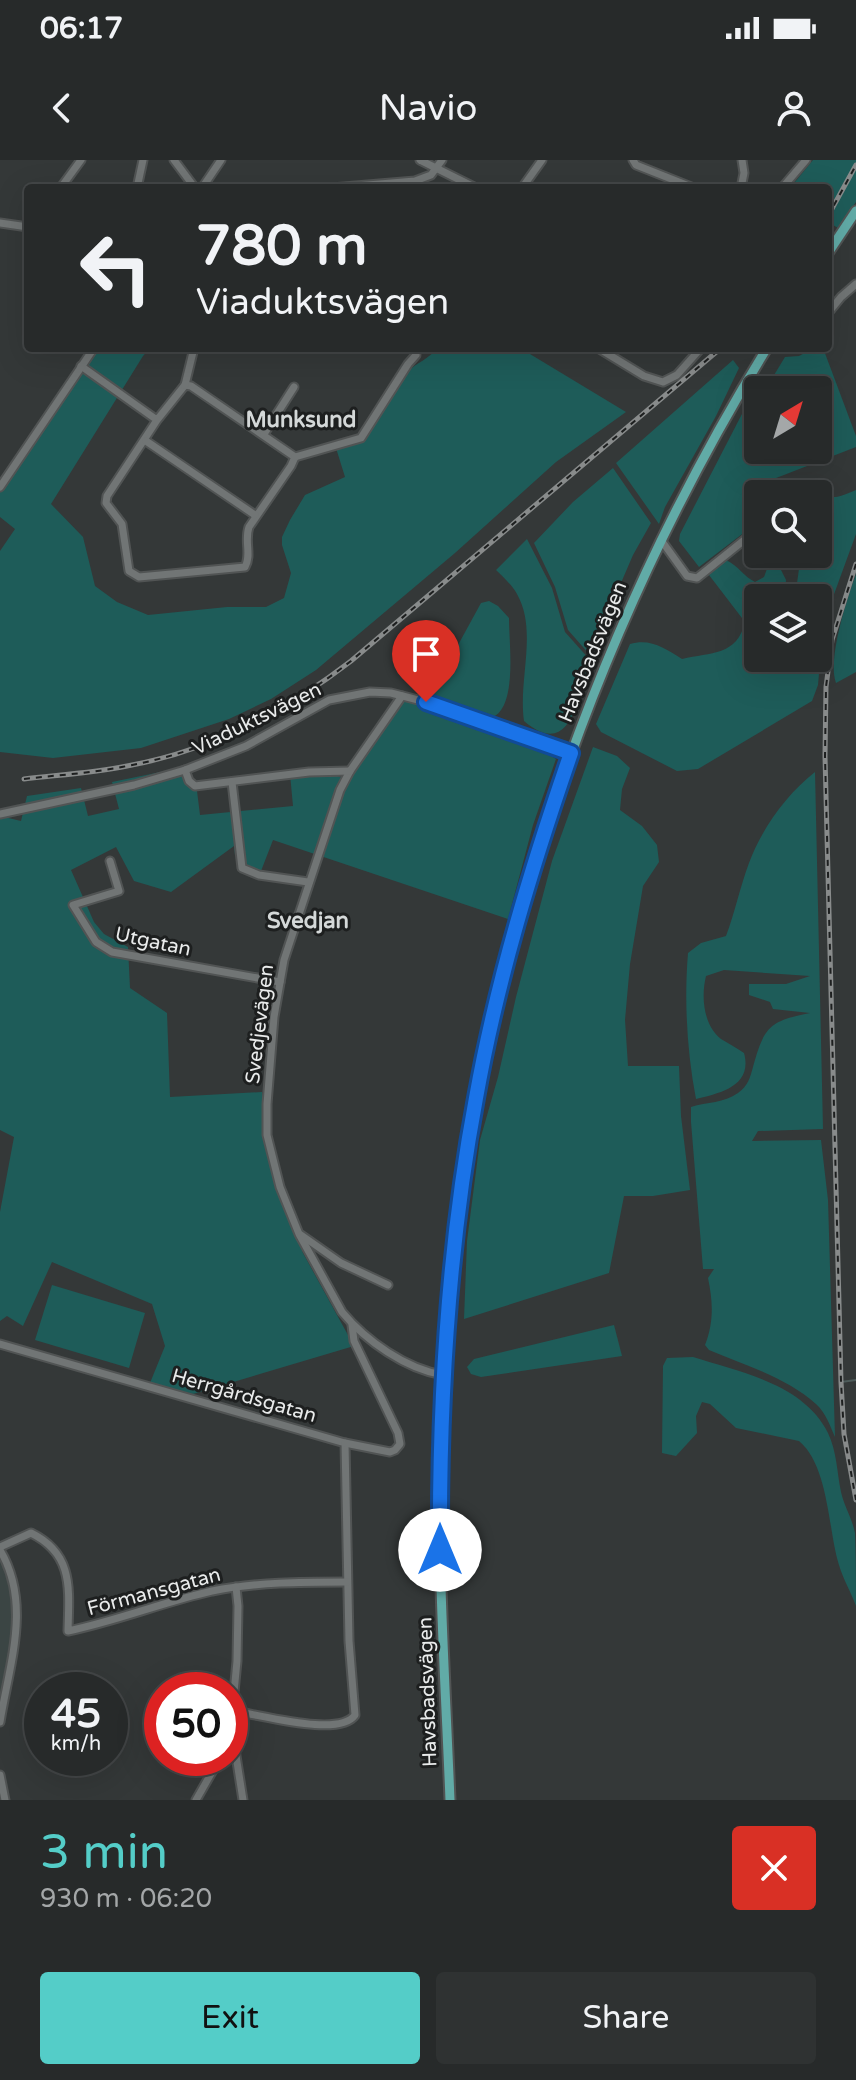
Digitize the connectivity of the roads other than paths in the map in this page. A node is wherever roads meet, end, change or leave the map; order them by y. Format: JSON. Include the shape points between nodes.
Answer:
{"nodes":[{"id":1,"x":81,"y":160,"type":"edge"},
{"id":2,"x":143,"y":160,"type":"edge"},
{"id":3,"x":174,"y":160,"type":"edge"},
{"id":4,"x":221,"y":160,"type":"edge"},
{"id":5,"x":420,"y":160,"type":"edge"},
{"id":6,"x":442,"y":160,"type":"edge"},
{"id":7,"x":542,"y":160,"type":"edge"},
{"id":8,"x":633,"y":160,"type":"edge"},
{"id":9,"x":742,"y":160,"type":"edge"},
{"id":10,"x":806,"y":160,"type":"edge"},
{"id":11,"x":436,"y":168,"type":"junction"},
{"id":12,"x":63,"y":184,"type":"edge"},
{"id":13,"x":138,"y":184,"type":"edge"},
{"id":14,"x":192,"y":184,"type":"edge"},
{"id":15,"x":205,"y":184,"type":"edge"},
{"id":16,"x":379,"y":184,"type":"edge"},
{"id":17,"x":468,"y":184,"type":"edge"},
{"id":18,"x":525,"y":184,"type":"edge"},
{"id":19,"x":684,"y":184,"type":"edge"},
{"id":20,"x":742,"y":184,"type":"edge"},
{"id":21,"x":785,"y":184,"type":"edge"},
{"id":22,"x":856,"y":211,"type":"edge"},
{"id":23,"x":0,"y":223,"type":"edge"},
{"id":24,"x":24,"y":226,"type":"edge"},
{"id":25,"x":832,"y":247,"type":"edge"},
{"id":26,"x":856,"y":284,"type":"edge"},
{"id":27,"x":832,"y":308,"type":"edge"},
{"id":28,"x":91,"y":352,"type":"edge"},
{"id":29,"x":193,"y":352,"type":"edge"},
{"id":30,"x":605,"y":352,"type":"edge"},
{"id":31,"x":697,"y":352,"type":"edge"},
{"id":32,"x":765,"y":352,"type":"edge"},
{"id":33,"x":416,"y":355,"type":"dead end"},
{"id":34,"x":81,"y":366,"type":"junction"},
{"id":35,"x":185,"y":385,"type":"junction"},
{"id":36,"x":294,"y":387,"type":"dead end"},
{"id":37,"x":157,"y":420,"type":"junction"},
{"id":38,"x":264,"y":434,"type":"junction"},
{"id":39,"x":146,"y":441,"type":"junction"},
{"id":40,"x":295,"y":457,"type":"junction"},
{"id":41,"x":0,"y":487,"type":"edge"},
{"id":42,"x":255,"y":515,"type":"junction"},
{"id":43,"x":661,"y":540,"type":"junction"},
{"id":44,"x":744,"y":540,"type":"edge"},
{"id":45,"x":402,"y":696,"type":"junction"},
{"id":46,"x":571,"y":753,"type":"junction"},
{"id":47,"x":185,"y":770,"type":"junction"},
{"id":48,"x":350,"y":771,"type":"junction"},
{"id":49,"x":232,"y":782,"type":"junction"},
{"id":50,"x":0,"y":814,"type":"edge"},
{"id":51,"x":110,"y":861,"type":"dead end"},
{"id":52,"x":308,"y":882,"type":"junction"},
{"id":53,"x":280,"y":982,"type":"junction"},
{"id":54,"x":299,"y":1234,"type":"junction"},
{"id":55,"x":388,"y":1285,"type":"dead end"},
{"id":56,"x":352,"y":1325,"type":"junction"},
{"id":57,"x":0,"y":1344,"type":"edge"},
{"id":58,"x":443,"y":1375,"type":"junction"},
{"id":59,"x":345,"y":1443,"type":"junction"},
{"id":60,"x":0,"y":1548,"type":"edge"},
{"id":61,"x":347,"y":1582,"type":"junction"},
{"id":62,"x":236,"y":1587,"type":"junction"},
{"id":63,"x":236,"y":1672,"type":"edge"},
{"id":64,"x":248,"y":1713,"type":"edge"},
{"id":65,"x":0,"y":1722,"type":"edge"},
{"id":66,"x":0,"y":1775,"type":"edge"},
{"id":67,"x":210,"y":1776,"type":"edge"},
{"id":68,"x":239,"y":1776,"type":"edge"},
{"id":69,"x":5,"y":1800,"type":"edge"},
{"id":70,"x":196,"y":1800,"type":"edge"},
{"id":71,"x":243,"y":1800,"type":"edge"},
{"id":72,"x":450,"y":1800,"type":"edge"}],
"edges":[{"from":1,"to":12,"type":"street"},
{"from":2,"to":13,"type":"street"},
{"from":3,"to":14,"type":"street"},
{"from":4,"to":15,"type":"street"},
{"from":5,"to":11,"type":"street"},
{"from":6,"to":11,"type":"street"},
{"from":7,"to":18,"type":"street"},
{"from":8,"to":19,"type":"street"},
{"from":9,"to":20,"type":"street"},
{"from":10,"to":21,"type":"street"},
{"from":11,"to":16,"type":"street","via":[[415,181]]},
{"from":11,"to":17,"type":"street"},
{"from":22,"to":25,"type":"main road"},
{"from":23,"to":24,"type":"street"},
{"from":26,"to":27,"type":"street"},
{"from":28,"to":34,"type":"street"},
{"from":29,"to":35,"type":"street"},
{"from":30,"to":31,"type":"street","via":[[663,382]]},
{"from":32,"to":43,"type":"main road","name":"Havsbadsvägen"},
{"from":33,"to":40,"type":"street","via":[[360,439]]},
{"from":34,"to":37,"type":"street"},
{"from":34,"to":41,"type":"street"},
{"from":35,"to":37,"type":"street"},
{"from":35,"to":38,"type":"street"},
{"from":36,"to":38,"type":"street"},
{"from":37,"to":39,"type":"street"},
{"from":38,"to":40,"type":"street"},
{"from":39,"to":42,"type":"street"},
{"from":39,"to":42,"type":"street","via":[[106,503],[122,524],[132,575],[245,567],[246,535]]},
{"from":40,"to":42,"type":"street"},
{"from":43,"to":44,"type":"street","via":[[691,579]]},
{"from":43,"to":46,"type":"main road","name":"Havsbadsvägen"},
{"from":45,"to":46,"type":"street","name":"Viaduktsvägen"},
{"from":45,"to":47,"type":"street","name":"Viaduktsvägen","via":[[370,692],[329,700],[246,746]]},
{"from":45,"to":48,"type":"street","name":"Svedjevägen"},
{"from":46,"to":58,"type":"main road","name":"Havsbadsvägen","via":[[529,880],[483,1060],[458,1210]]},
{"from":47,"to":49,"type":"street","via":[[195,786]]},
{"from":47,"to":50,"type":"street","name":"Viaduktsvägen"},
{"from":48,"to":49,"type":"street"},
{"from":48,"to":52,"type":"street","name":"Svedjevägen"},
{"from":49,"to":52,"type":"street","via":[[240,865],[247,872]]},
{"from":51,"to":53,"type":"street","name":"Utgatan","via":[[119,891],[73,905],[103,947]]},
{"from":52,"to":53,"type":"street","name":"Svedjevägen"},
{"from":53,"to":54,"type":"street","name":"Svedjevägen","via":[[267,1135]]},
{"from":54,"to":55,"type":"street","via":[[341,1263]]},
{"from":54,"to":56,"type":"street","name":"Svedjevägen"},
{"from":56,"to":58,"type":"street","name":"Svedjevägen","via":[[411,1366]]},
{"from":56,"to":59,"type":"street","name":"Svedjevägen","via":[[354,1341],[400,1444],[390,1452]]},
{"from":57,"to":59,"type":"street","name":"Herrgårdsgatan"},
{"from":58,"to":72,"type":"main road","name":"Havsbadsvägen","via":[[440,1550]]},
{"from":59,"to":61,"type":"street"},
{"from":60,"to":62,"type":"street","name":"Förmansgatan","via":[[31,1533],[53,1546],[65,1573],[68,1631]]},
{"from":60,"to":65,"type":"street","via":[[11,1575],[17,1623]]},
{"from":61,"to":62,"type":"street","name":"Förmansgatan"},
{"from":61,"to":64,"type":"street","via":[[356,1708],[351,1722],[325,1725]]},
{"from":62,"to":63,"type":"street"},
{"from":66,"to":69,"type":"street"},
{"from":67,"to":70,"type":"street"},
{"from":68,"to":71,"type":"street"}]}
